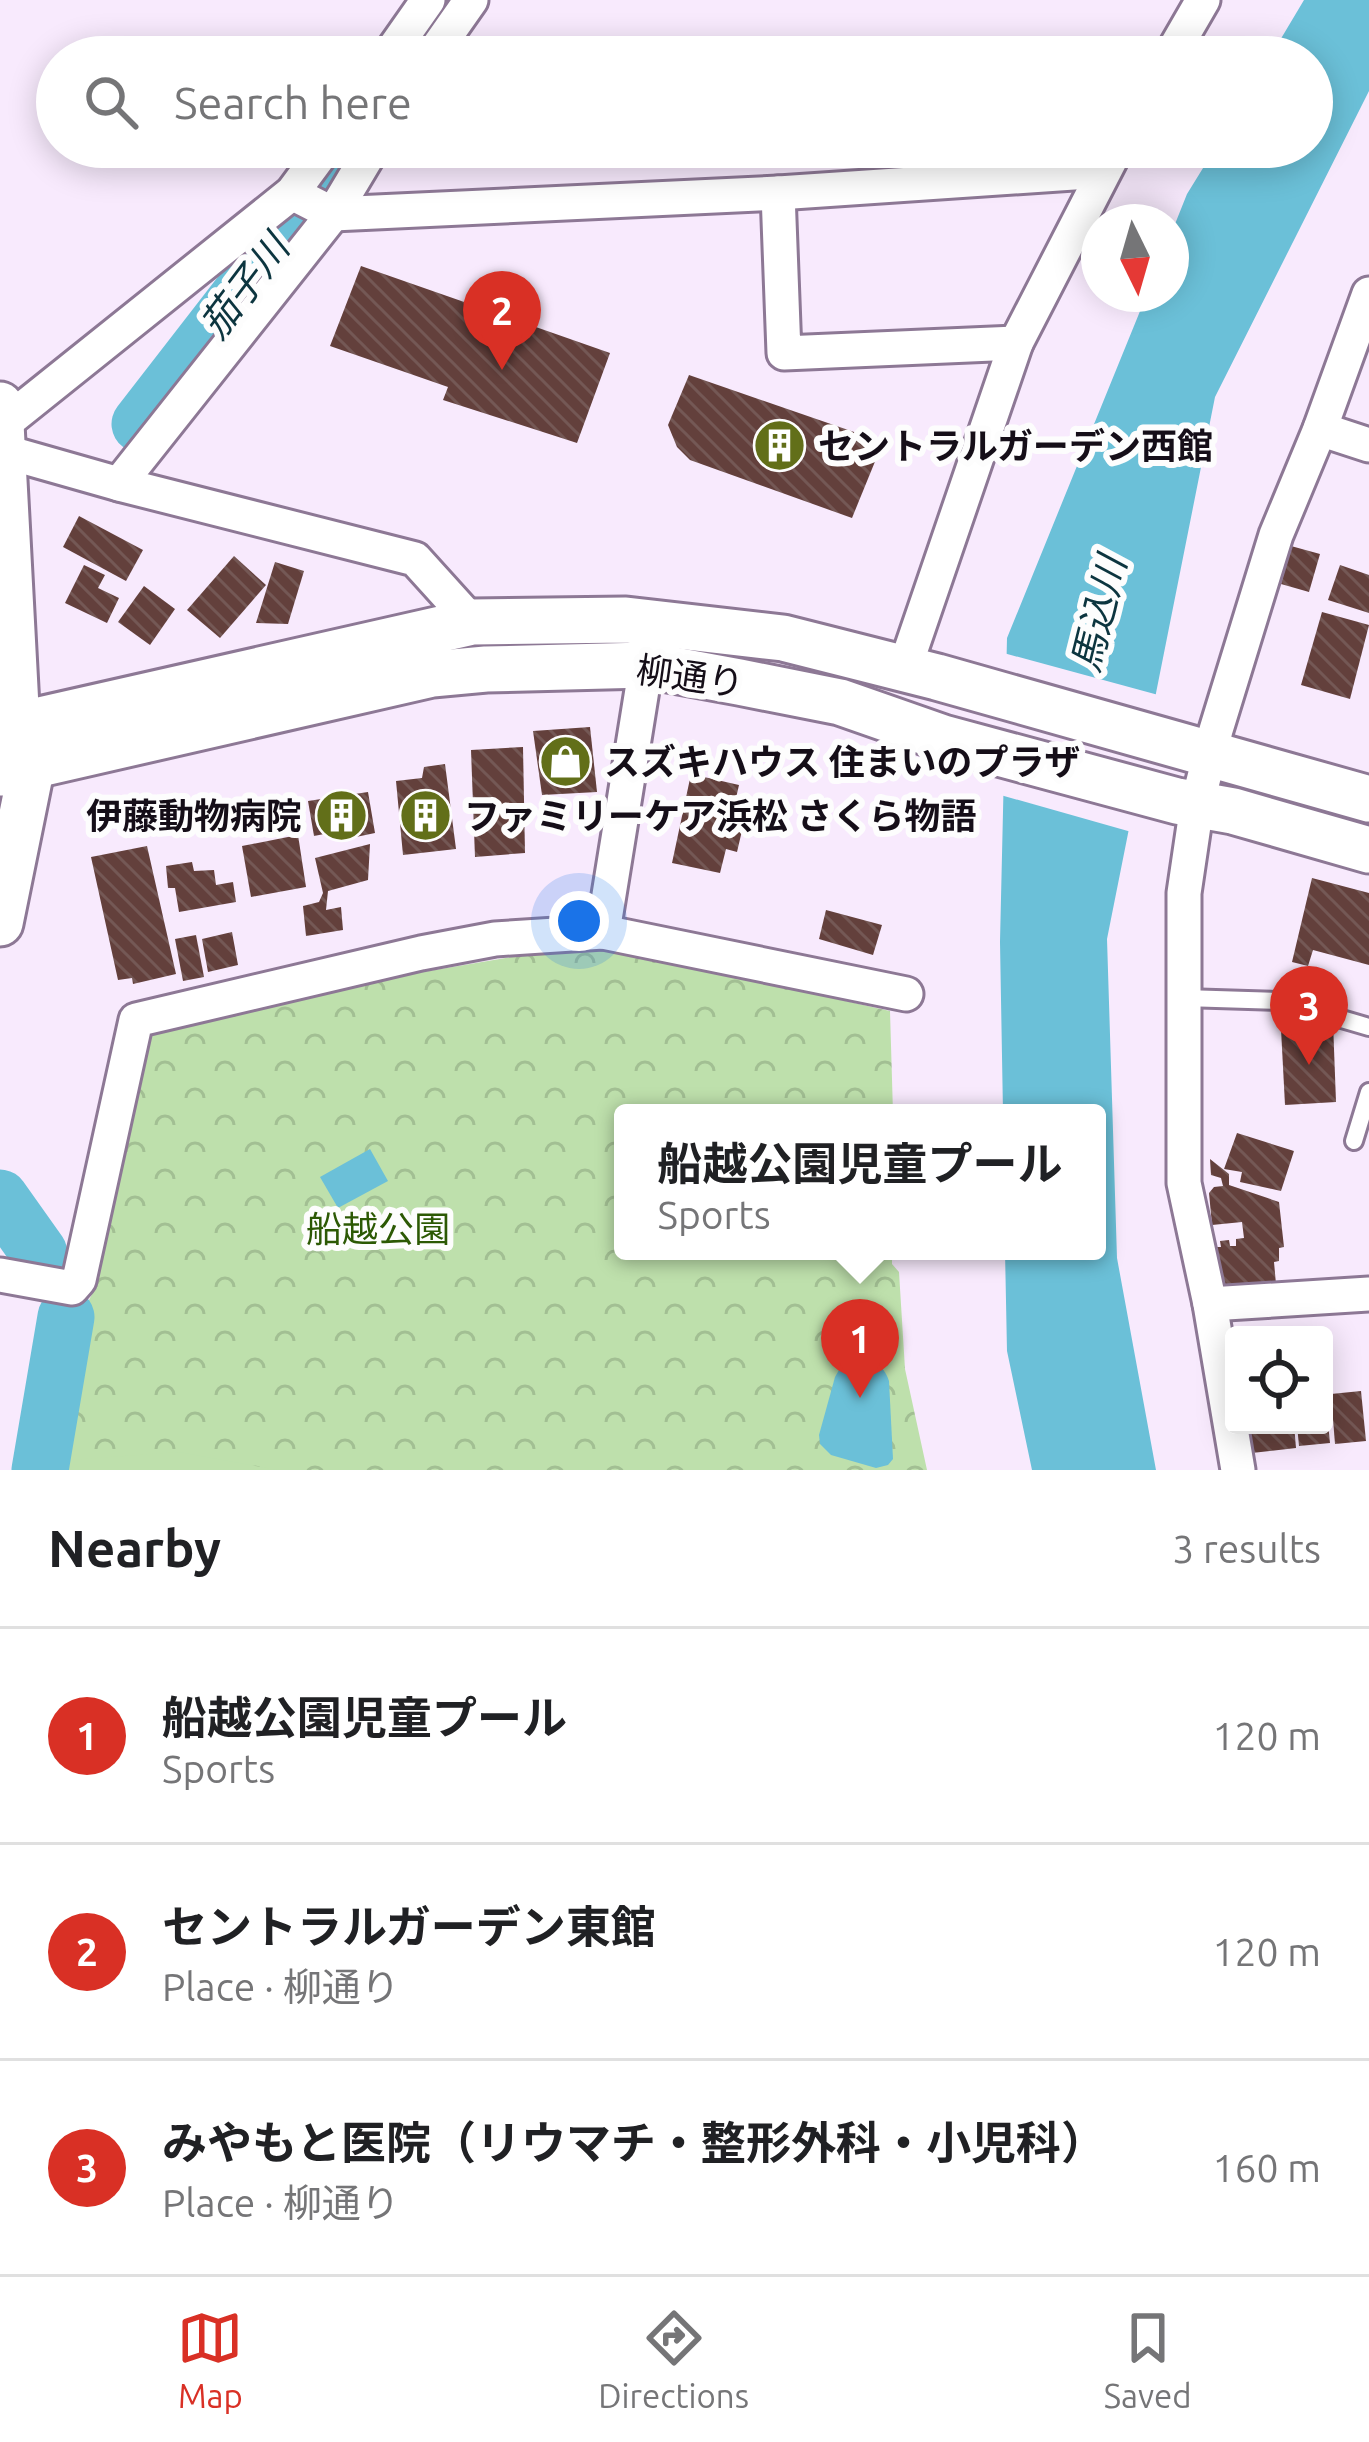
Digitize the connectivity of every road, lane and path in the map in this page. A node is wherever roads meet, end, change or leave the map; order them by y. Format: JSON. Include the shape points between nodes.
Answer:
{"nodes":[{"id":1,"x":428,"y":0,"type":"edge"},
{"id":2,"x":471,"y":0,"type":"edge"},
{"id":3,"x":1203,"y":0,"type":"edge"},
{"id":4,"x":403,"y":36,"type":"edge"},
{"id":5,"x":446,"y":36,"type":"edge"},
{"id":6,"x":1182,"y":36,"type":"edge"},
{"id":7,"x":310,"y":168,"type":"edge"},
{"id":8,"x":360,"y":168,"type":"edge"},
{"id":9,"x":1022,"y":168,"type":"edge"},
{"id":10,"x":1105,"y":168,"type":"edge"},
{"id":11,"x":292,"y":193,"type":"junction"},
{"id":12,"x":778,"y":193,"type":"junction"},
{"id":13,"x":333,"y":214,"type":"junction"},
{"id":14,"x":1369,"y":294,"type":"edge"},
{"id":15,"x":1016,"y":343,"type":"junction"},
{"id":16,"x":0,"y":405,"type":"edge"},
{"id":17,"x":1320,"y":429,"type":"junction"},
{"id":18,"x":2,"y":438,"type":"edge"},
{"id":19,"x":1369,"y":445,"type":"edge"},
{"id":20,"x":119,"y":484,"type":"junction"},
{"id":21,"x":472,"y":622,"type":"junction"},
{"id":22,"x":646,"y":665,"type":"junction"},
{"id":23,"x":921,"y":674,"type":"junction"},
{"id":24,"x":12,"y":748,"type":"edge"},
{"id":25,"x":1192,"y":748,"type":"junction"},
{"id":26,"x":1369,"y":799,"type":"edge"},
{"id":27,"x":1187,"y":803,"type":"junction"},
{"id":28,"x":1369,"y":850,"type":"edge"},
{"id":29,"x":0,"y":923,"type":"edge"},
{"id":30,"x":603,"y":932,"type":"junction"},
{"id":31,"x":906,"y":994,"type":"dead end"},
{"id":32,"x":1184,"y":998,"type":"junction"},
{"id":33,"x":1369,"y":1027,"type":"edge"},
{"id":34,"x":1369,"y":1092,"type":"edge"},
{"id":35,"x":1354,"y":1142,"type":"dead end"},
{"id":36,"x":0,"y":1276,"type":"edge"},
{"id":37,"x":1369,"y":1294,"type":"edge"},
{"id":38,"x":1210,"y":1304,"type":"junction"},
{"id":39,"x":1238,"y":1470,"type":"edge"}],
"edges":[{"from":1,"to":4,"type":"street"},
{"from":2,"to":5,"type":"street"},
{"from":3,"to":6,"type":"street"},
{"from":7,"to":11,"type":"street"},
{"from":8,"to":13,"type":"street"},
{"from":9,"to":12,"type":"street"},
{"from":10,"to":15,"type":"street"},
{"from":11,"to":13,"type":"street"},
{"from":11,"to":18,"type":"street"},
{"from":12,"to":13,"type":"street"},
{"from":12,"to":15,"type":"street","via":[[784,353]]},
{"from":13,"to":20,"type":"street"},
{"from":14,"to":17,"type":"street"},
{"from":15,"to":23,"type":"street"},
{"from":16,"to":18,"type":"street"},
{"from":17,"to":19,"type":"street"},
{"from":17,"to":25,"type":"street"},
{"from":18,"to":20,"type":"street"},
{"from":18,"to":24,"type":"street"},
{"from":20,"to":21,"type":"street","via":[[415,559]]},
{"from":21,"to":23,"type":"street","name":"柳通り","via":[[626,620],[783,638]]},
{"from":21,"to":24,"type":"street","name":"柳通り"},
{"from":22,"to":24,"type":"street","name":"柳通り","via":[[432,674]]},
{"from":22,"to":27,"type":"street","name":"柳通り","via":[[840,702]]},
{"from":22,"to":30,"type":"street"},
{"from":23,"to":25,"type":"street","name":"柳通り"},
{"from":24,"to":29,"type":"street"},
{"from":25,"to":26,"type":"street","name":"柳通り"},
{"from":25,"to":27,"type":"street"},
{"from":27,"to":28,"type":"street","name":"柳通り"},
{"from":27,"to":32,"type":"street"},
{"from":30,"to":31,"type":"street"},
{"from":30,"to":36,"type":"street","via":[[496,939],[136,1020],[79,1280],[72,1288]]},
{"from":32,"to":33,"type":"lane","via":[[1280,1001]]},
{"from":32,"to":38,"type":"street","via":[[1184,1183]]},
{"from":34,"to":35,"type":"lane"},
{"from":37,"to":38,"type":"street"},
{"from":38,"to":39,"type":"street"}]}
